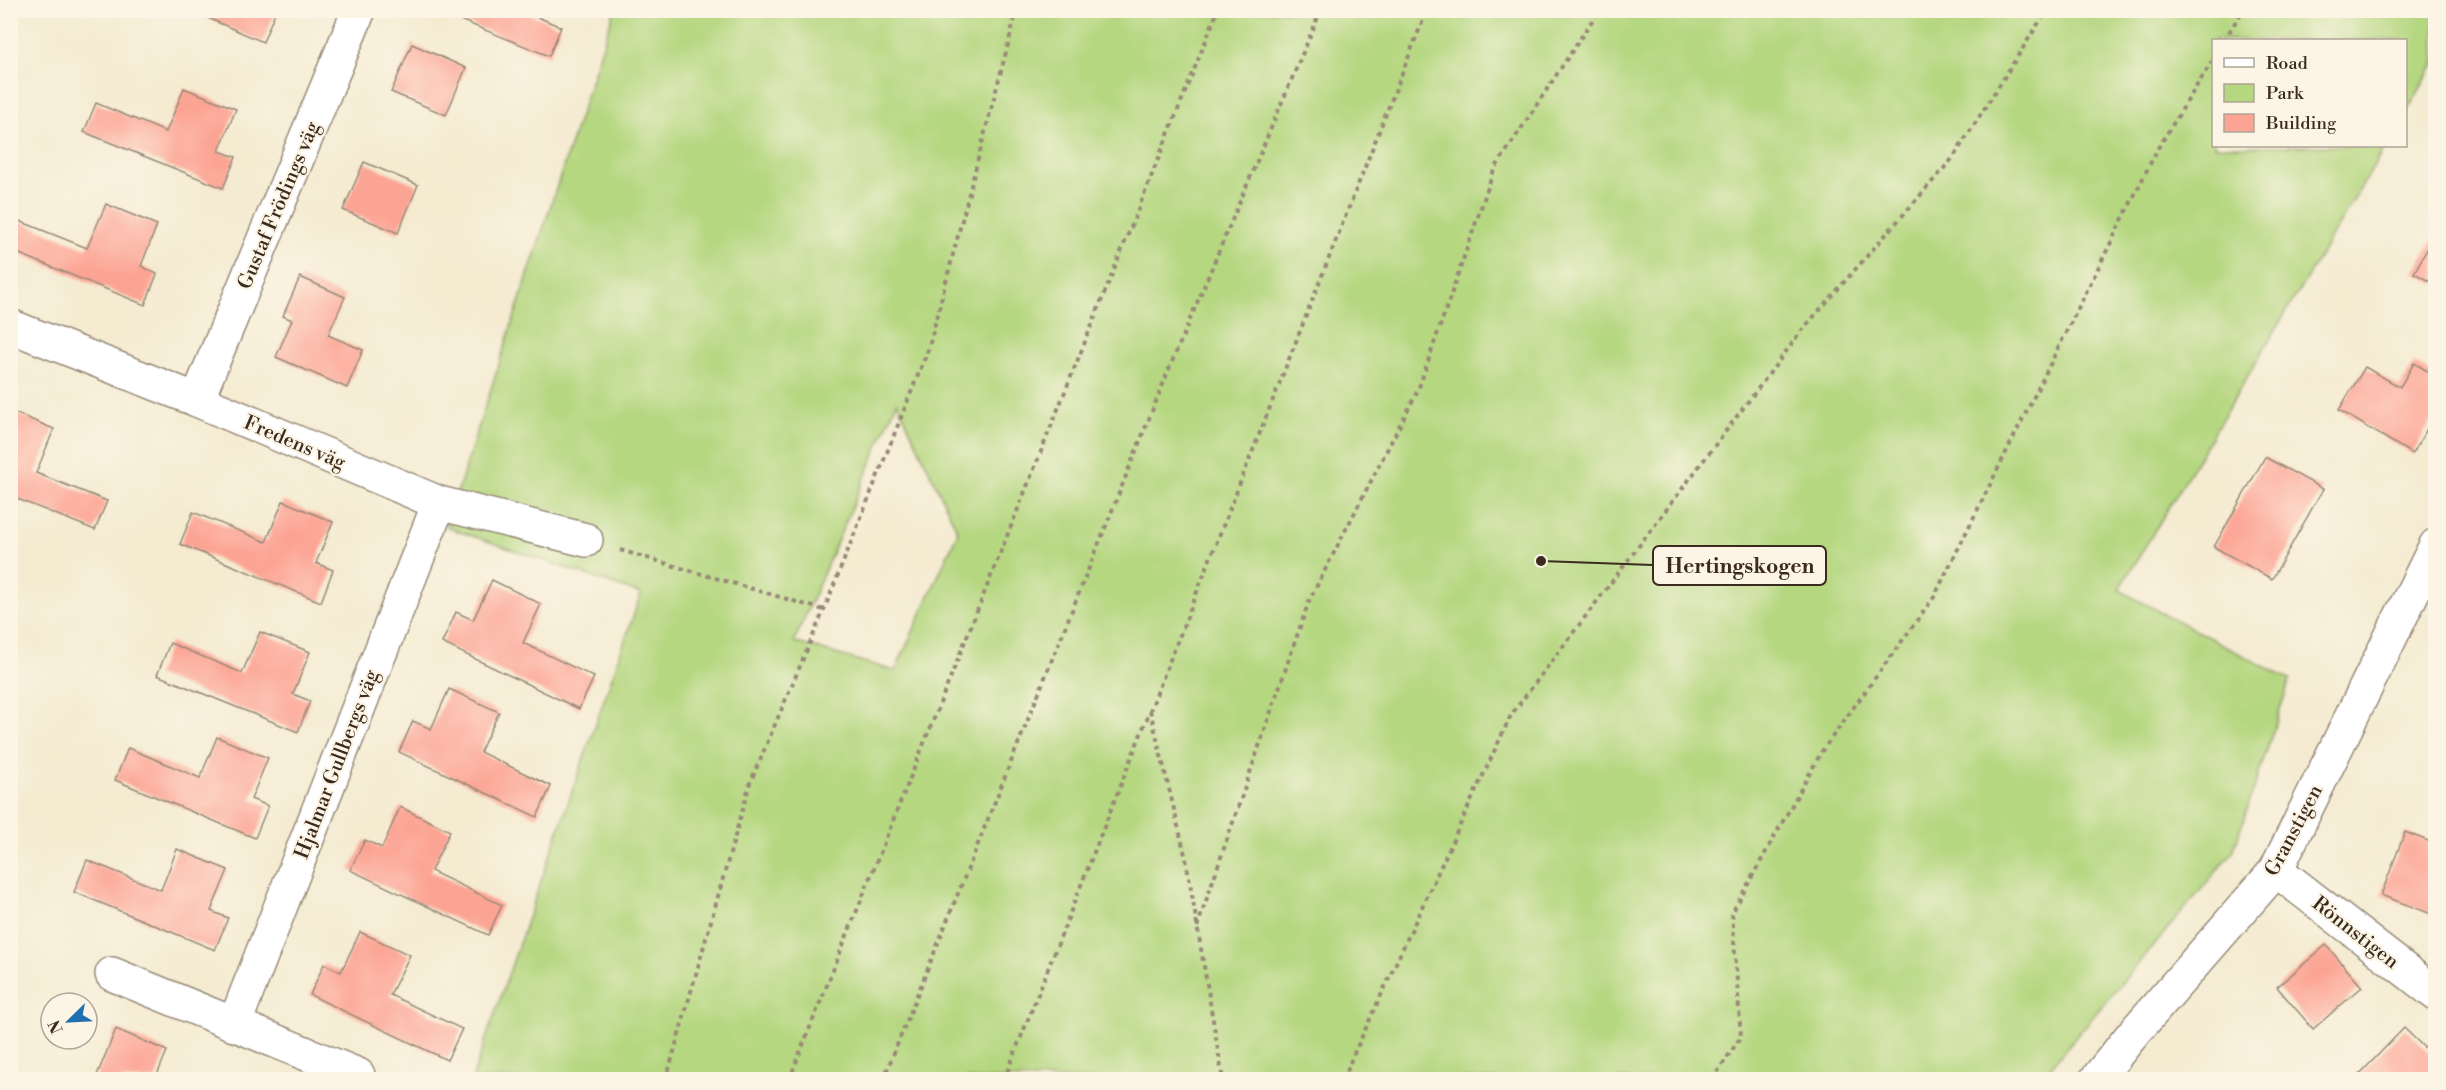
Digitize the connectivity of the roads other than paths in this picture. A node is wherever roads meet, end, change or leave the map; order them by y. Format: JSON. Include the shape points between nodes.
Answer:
{"nodes":[{"id":1,"x":359,"y":10,"type":"edge"},
{"id":2,"x":10,"y":326,"type":"edge"},
{"id":3,"x":197,"y":399,"type":"junction"},
{"id":4,"x":439,"y":503,"type":"junction"},
{"id":5,"x":586,"y":540,"type":"road end"},
{"id":6,"x":2436,"y":545,"type":"edge"},
{"id":7,"x":2276,"y":870,"type":"junction"},
{"id":8,"x":112,"y":974,"type":"dead end"},
{"id":9,"x":2436,"y":994,"type":"edge"},
{"id":10,"x":234,"y":1025,"type":"junction"},
{"id":11,"x":358,"y":1075,"type":"dead end"},
{"id":12,"x":2096,"y":1080,"type":"edge"}],
"edges":[{"from":1,"to":3,"type":"street","name":"Gustaf Frödings väg"},
{"from":2,"to":3,"type":"street","name":"Fredens väg"},
{"from":3,"to":4,"type":"street","name":"Fredens väg"},
{"from":4,"to":5,"type":"street","name":"Fredens väg"},
{"from":4,"to":10,"type":"street","name":"Hjalmar Gullbergs väg"},
{"from":6,"to":7,"type":"street","name":"Granstigen"},
{"from":7,"to":9,"type":"street","name":"Rönnstigen"},
{"from":7,"to":12,"type":"street","name":"Granstigen"},
{"from":8,"to":10,"type":"street"},
{"from":10,"to":11,"type":"street"}]}
